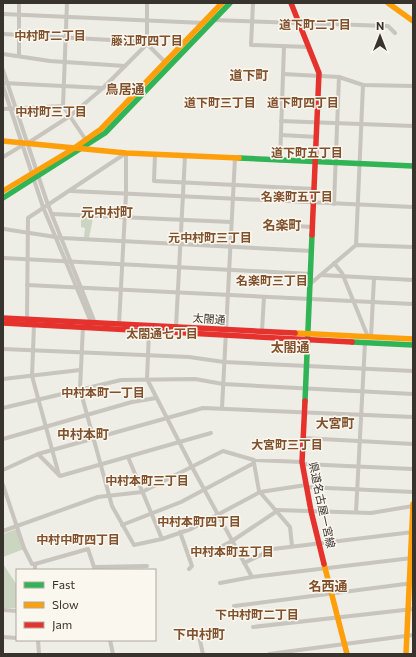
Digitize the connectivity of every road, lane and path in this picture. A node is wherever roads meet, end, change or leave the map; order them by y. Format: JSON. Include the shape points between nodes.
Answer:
{"nodes":[{"id":1,"x":19,"y":3,"type":"edge"},
{"id":2,"x":67,"y":3,"type":"edge"},
{"id":3,"x":147,"y":3,"type":"edge"},
{"id":4,"x":222,"y":3,"type":"edge"},
{"id":5,"x":230,"y":3,"type":"edge"},
{"id":6,"x":253,"y":3,"type":"edge"},
{"id":7,"x":291,"y":3,"type":"edge"},
{"id":8,"x":388,"y":3,"type":"edge"},
{"id":9,"x":3,"y":14,"type":"edge"},
{"id":10,"x":19,"y":15,"type":"junction"},
{"id":11,"x":67,"y":16,"type":"junction"},
{"id":12,"x":147,"y":20,"type":"junction"},
{"id":13,"x":213,"y":20,"type":"junction"},
{"id":14,"x":252,"y":21,"type":"junction"},
{"id":15,"x":413,"y":21,"type":"edge"},
{"id":16,"x":204,"y":23,"type":"junction"},
{"id":17,"x":299,"y":23,"type":"junction"},
{"id":18,"x":396,"y":33,"type":"dead end"},
{"id":19,"x":3,"y":34,"type":"edge"},
{"id":20,"x":19,"y":35,"type":"junction"},
{"id":21,"x":66,"y":37,"type":"junction"},
{"id":22,"x":147,"y":43,"type":"junction"},
{"id":23,"x":284,"y":46,"type":"junction"},
{"id":24,"x":309,"y":47,"type":"junction"},
{"id":25,"x":3,"y":54,"type":"edge"},
{"id":26,"x":19,"y":56,"type":"junction"},
{"id":27,"x":65,"y":62,"type":"junction"},
{"id":28,"x":166,"y":63,"type":"junction"},
{"id":29,"x":125,"y":66,"type":"junction"},
{"id":30,"x":3,"y":70,"type":"edge"},
{"id":31,"x":283,"y":74,"type":"junction"},
{"id":32,"x":319,"y":76,"type":"junction"},
{"id":33,"x":339,"y":77,"type":"junction"},
{"id":34,"x":5,"y":83,"type":"edge"},
{"id":35,"x":64,"y":85,"type":"junction"},
{"id":36,"x":363,"y":85,"type":"junction"},
{"id":37,"x":3,"y":86,"type":"edge"},
{"id":38,"x":413,"y":86,"type":"edge"},
{"id":39,"x":103,"y":88,"type":"junction"},
{"id":40,"x":282,"y":98,"type":"junction"},
{"id":41,"x":318,"y":100,"type":"junction"},
{"id":42,"x":63,"y":106,"type":"junction"},
{"id":43,"x":3,"y":109,"type":"edge"},
{"id":44,"x":11,"y":109,"type":"junction"},
{"id":45,"x":16,"y":109,"type":"junction"},
{"id":46,"x":70,"y":116,"type":"junction"},
{"id":47,"x":281,"y":121,"type":"junction"},
{"id":48,"x":318,"y":122,"type":"junction"},
{"id":49,"x":337,"y":123,"type":"junction"},
{"id":50,"x":361,"y":124,"type":"junction"},
{"id":51,"x":413,"y":126,"type":"edge"},
{"id":52,"x":281,"y":135,"type":"junction"},
{"id":53,"x":317,"y":137,"type":"junction"},
{"id":54,"x":86,"y":140,"type":"junction"},
{"id":55,"x":3,"y":141,"type":"edge"},
{"id":56,"x":25,"y":144,"type":"junction"},
{"id":57,"x":73,"y":149,"type":"junction"},
{"id":58,"x":82,"y":149,"type":"junction"},
{"id":59,"x":126,"y":153,"type":"junction"},
{"id":60,"x":155,"y":155,"type":"junction"},
{"id":61,"x":185,"y":156,"type":"junction"},
{"id":62,"x":3,"y":157,"type":"edge"},
{"id":63,"x":235,"y":158,"type":"junction"},
{"id":64,"x":280,"y":161,"type":"junction"},
{"id":65,"x":316,"y":162,"type":"junction"},
{"id":66,"x":335,"y":164,"type":"junction"},
{"id":67,"x":360,"y":164,"type":"junction"},
{"id":68,"x":413,"y":166,"type":"edge"},
{"id":69,"x":35,"y":175,"type":"junction"},
{"id":70,"x":183,"y":183,"type":"junction"},
{"id":71,"x":234,"y":185,"type":"junction"},
{"id":72,"x":315,"y":189,"type":"junction"},
{"id":73,"x":70,"y":191,"type":"junction"},
{"id":74,"x":3,"y":192,"type":"edge"},
{"id":75,"x":126,"y":194,"type":"junction"},
{"id":76,"x":182,"y":197,"type":"junction"},
{"id":77,"x":3,"y":198,"type":"edge"},
{"id":78,"x":233,"y":199,"type":"junction"},
{"id":79,"x":314,"y":203,"type":"junction"},
{"id":80,"x":334,"y":204,"type":"junction"},
{"id":81,"x":48,"y":205,"type":"junction"},
{"id":82,"x":358,"y":205,"type":"junction"},
{"id":83,"x":44,"y":207,"type":"junction"},
{"id":84,"x":413,"y":207,"type":"edge"},
{"id":85,"x":52,"y":214,"type":"junction"},
{"id":86,"x":125,"y":217,"type":"junction"},
{"id":87,"x":181,"y":220,"type":"junction"},
{"id":88,"x":231,"y":222,"type":"junction"},
{"id":89,"x":275,"y":225,"type":"dead end"},
{"id":90,"x":313,"y":227,"type":"junction"},
{"id":91,"x":4,"y":229,"type":"dead end"},
{"id":92,"x":28,"y":234,"type":"junction"},
{"id":93,"x":56,"y":238,"type":"junction"},
{"id":94,"x":62,"y":238,"type":"junction"},
{"id":95,"x":124,"y":241,"type":"junction"},
{"id":96,"x":180,"y":244,"type":"junction"},
{"id":97,"x":356,"y":245,"type":"junction"},
{"id":98,"x":230,"y":247,"type":"junction"},
{"id":99,"x":413,"y":247,"type":"edge"},
{"id":100,"x":312,"y":251,"type":"junction"},
{"id":101,"x":3,"y":258,"type":"edge"},
{"id":102,"x":27,"y":260,"type":"junction"},
{"id":103,"x":68,"y":262,"type":"junction"},
{"id":104,"x":122,"y":264,"type":"junction"},
{"id":105,"x":334,"y":264,"type":"junction"},
{"id":106,"x":179,"y":267,"type":"junction"},
{"id":107,"x":229,"y":270,"type":"junction"},
{"id":108,"x":311,"y":274,"type":"junction"},
{"id":109,"x":321,"y":275,"type":"junction"},
{"id":110,"x":343,"y":276,"type":"junction"},
{"id":111,"x":374,"y":278,"type":"junction"},
{"id":112,"x":413,"y":280,"type":"edge"},
{"id":113,"x":310,"y":284,"type":"junction"},
{"id":114,"x":27,"y":285,"type":"junction"},
{"id":115,"x":76,"y":288,"type":"junction"},
{"id":116,"x":82,"y":288,"type":"junction"},
{"id":117,"x":121,"y":290,"type":"junction"},
{"id":118,"x":178,"y":293,"type":"junction"},
{"id":119,"x":227,"y":295,"type":"junction"},
{"id":120,"x":264,"y":297,"type":"junction"},
{"id":121,"x":310,"y":299,"type":"junction"},
{"id":122,"x":353,"y":301,"type":"junction"},
{"id":123,"x":373,"y":302,"type":"junction"},
{"id":124,"x":413,"y":304,"type":"edge"},
{"id":125,"x":3,"y":318,"type":"edge"},
{"id":126,"x":27,"y":319,"type":"junction"},
{"id":127,"x":93,"y":322,"type":"junction"},
{"id":128,"x":3,"y":324,"type":"edge"},
{"id":129,"x":119,"y":324,"type":"junction"},
{"id":130,"x":34,"y":325,"type":"junction"},
{"id":131,"x":83,"y":325,"type":"junction"},
{"id":132,"x":176,"y":327,"type":"junction"},
{"id":133,"x":149,"y":331,"type":"junction"},
{"id":134,"x":262,"y":331,"type":"junction"},
{"id":135,"x":225,"y":332,"type":"junction"},
{"id":136,"x":307,"y":337,"type":"junction"},
{"id":137,"x":368,"y":339,"type":"junction"},
{"id":138,"x":413,"y":339,"type":"edge"},
{"id":139,"x":413,"y":345,"type":"edge"},
{"id":140,"x":3,"y":349,"type":"edge"},
{"id":141,"x":33,"y":351,"type":"junction"},
{"id":142,"x":82,"y":353,"type":"junction"},
{"id":143,"x":148,"y":356,"type":"junction"},
{"id":144,"x":224,"y":362,"type":"junction"},
{"id":145,"x":305,"y":366,"type":"junction"},
{"id":146,"x":363,"y":369,"type":"junction"},
{"id":147,"x":80,"y":370,"type":"junction"},
{"id":148,"x":413,"y":371,"type":"edge"},
{"id":149,"x":32,"y":376,"type":"junction"},
{"id":150,"x":3,"y":379,"type":"edge"},
{"id":151,"x":147,"y":379,"type":"junction"},
{"id":152,"x":223,"y":384,"type":"junction"},
{"id":153,"x":80,"y":389,"type":"junction"},
{"id":154,"x":304,"y":389,"type":"junction"},
{"id":155,"x":362,"y":392,"type":"junction"},
{"id":156,"x":413,"y":394,"type":"edge"},
{"id":157,"x":156,"y":398,"type":"junction"},
{"id":158,"x":39,"y":400,"type":"junction"},
{"id":159,"x":3,"y":408,"type":"edge"},
{"id":160,"x":222,"y":408,"type":"junction"},
{"id":161,"x":303,"y":412,"type":"junction"},
{"id":162,"x":361,"y":414,"type":"junction"},
{"id":163,"x":87,"y":415,"type":"junction"},
{"id":164,"x":413,"y":417,"type":"edge"},
{"id":165,"x":167,"y":418,"type":"junction"},
{"id":166,"x":46,"y":427,"type":"junction"},
{"id":167,"x":211,"y":433,"type":"dead end"},
{"id":168,"x":93,"y":438,"type":"junction"},
{"id":169,"x":303,"y":438,"type":"junction"},
{"id":170,"x":3,"y":439,"type":"edge"},
{"id":171,"x":360,"y":441,"type":"junction"},
{"id":172,"x":180,"y":442,"type":"junction"},
{"id":173,"x":413,"y":444,"type":"edge"},
{"id":174,"x":53,"y":451,"type":"junction"},
{"id":175,"x":38,"y":454,"type":"junction"},
{"id":176,"x":128,"y":457,"type":"junction"},
{"id":177,"x":254,"y":462,"type":"junction"},
{"id":178,"x":303,"y":463,"type":"junction"},
{"id":179,"x":101,"y":465,"type":"junction"},
{"id":180,"x":358,"y":466,"type":"junction"},
{"id":181,"x":192,"y":467,"type":"junction"},
{"id":182,"x":413,"y":469,"type":"edge"},
{"id":183,"x":3,"y":470,"type":"edge"},
{"id":184,"x":60,"y":476,"type":"junction"},
{"id":185,"x":3,"y":486,"type":"edge"},
{"id":186,"x":306,"y":486,"type":"junction"},
{"id":187,"x":357,"y":488,"type":"junction"},
{"id":188,"x":204,"y":489,"type":"junction"},
{"id":189,"x":142,"y":492,"type":"junction"},
{"id":190,"x":260,"y":492,"type":"junction"},
{"id":191,"x":413,"y":492,"type":"edge"},
{"id":192,"x":109,"y":496,"type":"junction"},
{"id":193,"x":413,"y":505,"type":"edge"},
{"id":194,"x":276,"y":511,"type":"junction"},
{"id":195,"x":311,"y":511,"type":"junction"},
{"id":196,"x":356,"y":512,"type":"junction"},
{"id":197,"x":151,"y":513,"type":"junction"},
{"id":198,"x":217,"y":514,"type":"junction"},
{"id":199,"x":122,"y":525,"type":"junction"},
{"id":200,"x":18,"y":526,"type":"junction"},
{"id":201,"x":3,"y":531,"type":"edge"},
{"id":202,"x":180,"y":532,"type":"junction"},
{"id":203,"x":412,"y":532,"type":"edge"},
{"id":204,"x":162,"y":539,"type":"junction"},
{"id":205,"x":232,"y":541,"type":"junction"},
{"id":206,"x":319,"y":542,"type":"junction"},
{"id":207,"x":292,"y":546,"type":"junction"},
{"id":208,"x":209,"y":553,"type":"dead end"},
{"id":209,"x":412,"y":558,"type":"edge"},
{"id":210,"x":244,"y":563,"type":"junction"},
{"id":211,"x":35,"y":564,"type":"junction"},
{"id":212,"x":147,"y":566,"type":"dead end"},
{"id":213,"x":95,"y":568,"type":"edge"},
{"id":214,"x":326,"y":568,"type":"junction"},
{"id":215,"x":35,"y":569,"type":"edge"},
{"id":216,"x":189,"y":569,"type":"dead end"},
{"id":217,"x":252,"y":577,"type":"junction"},
{"id":218,"x":220,"y":583,"type":"dead end"},
{"id":219,"x":411,"y":584,"type":"edge"},
{"id":220,"x":332,"y":593,"type":"junction"},
{"id":221,"x":234,"y":606,"type":"dead end"},
{"id":222,"x":411,"y":609,"type":"edge"},
{"id":223,"x":3,"y":610,"type":"edge"},
{"id":224,"x":16,"y":611,"type":"edge"},
{"id":225,"x":338,"y":619,"type":"junction"},
{"id":226,"x":253,"y":627,"type":"dead end"},
{"id":227,"x":198,"y":632,"type":"dead end"},
{"id":228,"x":410,"y":635,"type":"edge"},
{"id":229,"x":3,"y":637,"type":"edge"},
{"id":230,"x":16,"y":638,"type":"edge"},
{"id":231,"x":38,"y":641,"type":"edge"},
{"id":232,"x":110,"y":641,"type":"edge"},
{"id":233,"x":344,"y":643,"type":"junction"},
{"id":234,"x":39,"y":654,"type":"edge"},
{"id":235,"x":113,"y":654,"type":"edge"},
{"id":236,"x":203,"y":654,"type":"edge"},
{"id":237,"x":269,"y":654,"type":"edge"},
{"id":238,"x":347,"y":654,"type":"edge"},
{"id":239,"x":406,"y":654,"type":"edge"}],
"edges":[{"from":1,"to":10,"type":"street"},
{"from":2,"to":11,"type":"street"},
{"from":3,"to":12,"type":"street"},
{"from":4,"to":16,"type":"main road"},
{"from":5,"to":13,"type":"main road"},
{"from":6,"to":14,"type":"street"},
{"from":7,"to":17,"type":"main road","name":"県道名古屋一宮線"},
{"from":8,"to":15,"type":"main road"},
{"from":9,"to":10,"type":"street"},
{"from":10,"to":11,"type":"street"},
{"from":10,"to":20,"type":"street"},
{"from":11,"to":12,"type":"street"},
{"from":11,"to":21,"type":"street"},
{"from":12,"to":16,"type":"street"},
{"from":12,"to":22,"type":"street"},
{"from":13,"to":14,"type":"street"},
{"from":13,"to":58,"type":"main road","via":[[123,116]]},
{"from":14,"to":17,"type":"street"},
{"from":14,"to":23,"type":"street","via":[[251,45]]},
{"from":16,"to":28,"type":"main road"},
{"from":17,"to":18,"type":"street","via":[[388,26]]},
{"from":17,"to":24,"type":"main road","name":"県道名古屋一宮線"},
{"from":19,"to":20,"type":"street"},
{"from":20,"to":21,"type":"street"},
{"from":20,"to":26,"type":"street"},
{"from":21,"to":22,"type":"street"},
{"from":21,"to":27,"type":"street"},
{"from":22,"to":28,"type":"street"},
{"from":22,"to":29,"type":"street"},
{"from":23,"to":24,"type":"street"},
{"from":23,"to":31,"type":"street"},
{"from":24,"to":32,"type":"main road","name":"県道名古屋一宮線"},
{"from":25,"to":26,"type":"street"},
{"from":26,"to":27,"type":"street"},
{"from":27,"to":29,"type":"street"},
{"from":27,"to":35,"type":"street"},
{"from":28,"to":54,"type":"main road","via":[[119,112]]},
{"from":29,"to":39,"type":"street"},
{"from":30,"to":34,"type":"street"},
{"from":31,"to":32,"type":"street"},
{"from":31,"to":40,"type":"street"},
{"from":32,"to":33,"type":"street"},
{"from":32,"to":41,"type":"main road","name":"県道名古屋一宮線"},
{"from":33,"to":36,"type":"street"},
{"from":33,"to":49,"type":"street"},
{"from":34,"to":35,"type":"street"},
{"from":34,"to":45,"type":"street"},
{"from":35,"to":39,"type":"street"},
{"from":35,"to":42,"type":"street"},
{"from":36,"to":38,"type":"street"},
{"from":36,"to":50,"type":"street"},
{"from":37,"to":44,"type":"street"},
{"from":39,"to":46,"type":"street"},
{"from":40,"to":41,"type":"street"},
{"from":40,"to":47,"type":"street"},
{"from":41,"to":48,"type":"main road","name":"県道名古屋一宮線"},
{"from":42,"to":45,"type":"street"},
{"from":42,"to":46,"type":"street"},
{"from":43,"to":44,"type":"street"},
{"from":44,"to":45,"type":"street"},
{"from":44,"to":56,"type":"street"},
{"from":45,"to":56,"type":"street"},
{"from":46,"to":54,"type":"street"},
{"from":46,"to":56,"type":"street"},
{"from":47,"to":48,"type":"street"},
{"from":47,"to":52,"type":"street"},
{"from":48,"to":49,"type":"street"},
{"from":48,"to":53,"type":"main road","name":"県道名古屋一宮線"},
{"from":49,"to":50,"type":"street"},
{"from":49,"to":66,"type":"street"},
{"from":50,"to":51,"type":"street"},
{"from":50,"to":67,"type":"street"},
{"from":52,"to":53,"type":"street"},
{"from":52,"to":64,"type":"street"},
{"from":53,"to":65,"type":"main road","name":"県道名古屋一宮線"},
{"from":54,"to":57,"type":"main road"},
{"from":55,"to":56,"type":"main road"},
{"from":56,"to":57,"type":"main road"},
{"from":56,"to":62,"type":"street"},
{"from":56,"to":69,"type":"street"},
{"from":57,"to":58,"type":"main road"},
{"from":57,"to":69,"type":"main road"},
{"from":58,"to":59,"type":"main road"},
{"from":58,"to":69,"type":"main road"},
{"from":59,"to":60,"type":"main road"},
{"from":59,"to":73,"type":"street"},
{"from":59,"to":75,"type":"street"},
{"from":60,"to":61,"type":"main road"},
{"from":60,"to":70,"type":"street","via":[[154,181]]},
{"from":61,"to":63,"type":"main road"},
{"from":61,"to":70,"type":"street"},
{"from":63,"to":64,"type":"main road"},
{"from":63,"to":71,"type":"street"},
{"from":64,"to":65,"type":"main road"},
{"from":65,"to":66,"type":"main road"},
{"from":65,"to":72,"type":"main road","name":"県道名古屋一宮線"},
{"from":66,"to":67,"type":"main road"},
{"from":66,"to":80,"type":"street"},
{"from":67,"to":68,"type":"main road"},
{"from":67,"to":82,"type":"street"},
{"from":69,"to":74,"type":"main road"},
{"from":69,"to":77,"type":"main road"},
{"from":69,"to":81,"type":"street"},
{"from":69,"to":83,"type":"street"},
{"from":70,"to":71,"type":"street"},
{"from":70,"to":76,"type":"street"},
{"from":71,"to":72,"type":"street"},
{"from":71,"to":78,"type":"street"},
{"from":72,"to":79,"type":"main road","name":"県道名古屋一宮線"},
{"from":73,"to":75,"type":"street"},
{"from":73,"to":81,"type":"street"},
{"from":75,"to":76,"type":"street"},
{"from":75,"to":86,"type":"street"},
{"from":76,"to":78,"type":"street"},
{"from":76,"to":87,"type":"street"},
{"from":78,"to":79,"type":"street"},
{"from":78,"to":88,"type":"street"},
{"from":79,"to":80,"type":"street"},
{"from":79,"to":90,"type":"main road","name":"県道名古屋一宮線"},
{"from":80,"to":82,"type":"street"},
{"from":81,"to":83,"type":"street"},
{"from":81,"to":85,"type":"street"},
{"from":82,"to":84,"type":"street"},
{"from":82,"to":97,"type":"street"},
{"from":83,"to":92,"type":"street","via":[[28,218]]},
{"from":83,"to":93,"type":"street"},
{"from":85,"to":86,"type":"street"},
{"from":85,"to":94,"type":"street"},
{"from":86,"to":87,"type":"street"},
{"from":86,"to":95,"type":"street"},
{"from":87,"to":88,"type":"street"},
{"from":87,"to":96,"type":"street"},
{"from":88,"to":98,"type":"street"},
{"from":89,"to":90,"type":"street"},
{"from":90,"to":100,"type":"main road","name":"県道名古屋一宮線"},
{"from":91,"to":92,"type":"street"},
{"from":92,"to":93,"type":"street"},
{"from":92,"to":102,"type":"street"},
{"from":93,"to":94,"type":"street"},
{"from":93,"to":103,"type":"street"},
{"from":94,"to":95,"type":"street"},
{"from":94,"to":103,"type":"street"},
{"from":95,"to":96,"type":"street"},
{"from":95,"to":104,"type":"street"},
{"from":96,"to":98,"type":"street"},
{"from":96,"to":106,"type":"street"},
{"from":97,"to":99,"type":"street"},
{"from":97,"to":105,"type":"street"},
{"from":98,"to":100,"type":"street"},
{"from":98,"to":107,"type":"street"},
{"from":100,"to":108,"type":"main road","name":"県道名古屋一宮線"},
{"from":101,"to":102,"type":"street"},
{"from":102,"to":103,"type":"street"},
{"from":102,"to":114,"type":"street"},
{"from":103,"to":104,"type":"street"},
{"from":103,"to":115,"type":"street"},
{"from":103,"to":116,"type":"street"},
{"from":104,"to":106,"type":"street"},
{"from":104,"to":117,"type":"street"},
{"from":105,"to":109,"type":"street"},
{"from":105,"to":110,"type":"street"},
{"from":106,"to":107,"type":"street"},
{"from":106,"to":118,"type":"street"},
{"from":107,"to":108,"type":"street"},
{"from":107,"to":119,"type":"street"},
{"from":108,"to":113,"type":"main road","name":"県道名古屋一宮線"},
{"from":109,"to":110,"type":"street"},
{"from":109,"to":113,"type":"street"},
{"from":110,"to":111,"type":"street"},
{"from":110,"to":122,"type":"street"},
{"from":111,"to":112,"type":"street"},
{"from":111,"to":123,"type":"street"},
{"from":113,"to":121,"type":"main road","name":"県道名古屋一宮線"},
{"from":114,"to":115,"type":"street"},
{"from":114,"to":126,"type":"street"},
{"from":115,"to":116,"type":"street"},
{"from":115,"to":127,"type":"street"},
{"from":116,"to":117,"type":"street"},
{"from":116,"to":127,"type":"street"},
{"from":117,"to":118,"type":"street"},
{"from":117,"to":129,"type":"street"},
{"from":118,"to":119,"type":"street"},
{"from":118,"to":132,"type":"street"},
{"from":119,"to":120,"type":"street"},
{"from":119,"to":135,"type":"street"},
{"from":120,"to":121,"type":"street"},
{"from":120,"to":134,"type":"street"},
{"from":121,"to":122,"type":"street"},
{"from":121,"to":136,"type":"main road","name":"県道名古屋一宮線"},
{"from":122,"to":123,"type":"street"},
{"from":122,"to":137,"type":"street"},
{"from":123,"to":124,"type":"street"},
{"from":123,"to":137,"type":"street"},
{"from":125,"to":126,"type":"main road","name":"太閤通"},
{"from":126,"to":131,"type":"main road","name":"太閤通"},
{"from":127,"to":129,"type":"main road","name":"太閤通"},
{"from":127,"to":131,"type":"main road","name":"太閤通"},
{"from":128,"to":130,"type":"main road","name":"太閤通"},
{"from":129,"to":132,"type":"main road","name":"太閤通"},
{"from":130,"to":131,"type":"main road","name":"太閤通"},
{"from":130,"to":141,"type":"street"},
{"from":131,"to":133,"type":"main road","name":"太閤通"},
{"from":131,"to":142,"type":"street"},
{"from":132,"to":135,"type":"main road","name":"太閤通"},
{"from":133,"to":135,"type":"main road","name":"太閤通"},
{"from":133,"to":143,"type":"street"},
{"from":134,"to":135,"type":"main road","name":"太閤通"},
{"from":134,"to":136,"type":"main road","name":"太閤通"},
{"from":135,"to":136,"type":"main road","name":"太閤通"},
{"from":135,"to":144,"type":"street"},
{"from":136,"to":137,"type":"main road","name":"太閤通"},
{"from":136,"to":145,"type":"main road","name":"県道名古屋一宮線"},
{"from":137,"to":138,"type":"main road","name":"太閤通"},
{"from":137,"to":139,"type":"main road","name":"太閤通"},
{"from":137,"to":146,"type":"street"},
{"from":140,"to":141,"type":"street"},
{"from":141,"to":142,"type":"street"},
{"from":141,"to":149,"type":"street"},
{"from":142,"to":143,"type":"street"},
{"from":142,"to":147,"type":"street"},
{"from":143,"to":144,"type":"street","via":[[189,357]]},
{"from":143,"to":151,"type":"street"},
{"from":144,"to":145,"type":"street"},
{"from":144,"to":152,"type":"street"},
{"from":145,"to":146,"type":"street"},
{"from":145,"to":154,"type":"main road","name":"県道名古屋一宮線"},
{"from":146,"to":148,"type":"street"},
{"from":146,"to":155,"type":"street"},
{"from":147,"to":149,"type":"street"},
{"from":147,"to":153,"type":"street"},
{"from":149,"to":150,"type":"street"},
{"from":149,"to":158,"type":"street"},
{"from":151,"to":152,"type":"street","via":[[195,379]]},
{"from":151,"to":153,"type":"street","via":[[121,380]]},
{"from":151,"to":157,"type":"street"},
{"from":152,"to":154,"type":"street"},
{"from":152,"to":160,"type":"street"},
{"from":153,"to":158,"type":"street"},
{"from":153,"to":163,"type":"street"},
{"from":154,"to":155,"type":"street"},
{"from":154,"to":161,"type":"main road","name":"県道名古屋一宮線"},
{"from":155,"to":156,"type":"street"},
{"from":155,"to":162,"type":"street"},
{"from":157,"to":163,"type":"street"},
{"from":157,"to":165,"type":"street"},
{"from":158,"to":159,"type":"street"},
{"from":158,"to":166,"type":"street"},
{"from":160,"to":161,"type":"street"},
{"from":160,"to":165,"type":"street","via":[[203,408]]},
{"from":161,"to":162,"type":"street"},
{"from":161,"to":169,"type":"main road","name":"県道名古屋一宮線"},
{"from":162,"to":164,"type":"street"},
{"from":162,"to":171,"type":"street"},
{"from":163,"to":166,"type":"street"},
{"from":163,"to":168,"type":"street"},
{"from":165,"to":168,"type":"street"},
{"from":165,"to":172,"type":"street"},
{"from":166,"to":170,"type":"street"},
{"from":166,"to":174,"type":"street"},
{"from":167,"to":172,"type":"street"},
{"from":168,"to":174,"type":"street"},
{"from":168,"to":179,"type":"street"},
{"from":169,"to":171,"type":"street"},
{"from":169,"to":178,"type":"main road","name":"県道名古屋一宮線"},
{"from":171,"to":173,"type":"street"},
{"from":171,"to":180,"type":"street"},
{"from":172,"to":176,"type":"street"},
{"from":172,"to":181,"type":"street"},
{"from":174,"to":175,"type":"street"},
{"from":174,"to":184,"type":"street"},
{"from":175,"to":183,"type":"street"},
{"from":175,"to":184,"type":"street"},
{"from":176,"to":179,"type":"street"},
{"from":176,"to":189,"type":"street"},
{"from":177,"to":178,"type":"street"},
{"from":177,"to":181,"type":"street","via":[[223,451]]},
{"from":177,"to":188,"type":"street"},
{"from":177,"to":190,"type":"street"},
{"from":178,"to":180,"type":"street"},
{"from":178,"to":186,"type":"main road","name":"県道名古屋一宮線"},
{"from":179,"to":184,"type":"street"},
{"from":179,"to":192,"type":"street"},
{"from":180,"to":182,"type":"street"},
{"from":180,"to":187,"type":"street"},
{"from":181,"to":188,"type":"street"},
{"from":181,"to":189,"type":"street"},
{"from":185,"to":200,"type":"street"},
{"from":186,"to":187,"type":"street"},
{"from":186,"to":190,"type":"street"},
{"from":186,"to":195,"type":"main road","name":"県道名古屋一宮線"},
{"from":187,"to":191,"type":"street"},
{"from":187,"to":196,"type":"street"},
{"from":188,"to":197,"type":"street","via":[[181,502]]},
{"from":188,"to":198,"type":"street"},
{"from":189,"to":192,"type":"street"},
{"from":189,"to":197,"type":"street"},
{"from":190,"to":194,"type":"street"},
{"from":190,"to":198,"type":"street"},
{"from":192,"to":199,"type":"street"},
{"from":192,"to":200,"type":"street","via":[[98,497]]},
{"from":193,"to":196,"type":"street","via":[[370,513]]},
{"from":193,"to":203,"type":"main road"},
{"from":194,"to":195,"type":"street"},
{"from":194,"to":205,"type":"street"},
{"from":194,"to":207,"type":"street","via":[[290,527]]},
{"from":195,"to":196,"type":"street"},
{"from":195,"to":206,"type":"main road","name":"県道名古屋一宮線"},
{"from":197,"to":199,"type":"street"},
{"from":197,"to":204,"type":"street"},
{"from":198,"to":202,"type":"street"},
{"from":198,"to":205,"type":"street"},
{"from":199,"to":204,"type":"street","via":[[134,545]]},
{"from":200,"to":201,"type":"street"},
{"from":200,"to":211,"type":"street","via":[[24,548],[32,564]]},
{"from":202,"to":204,"type":"street"},
{"from":202,"to":216,"type":"street","via":[[192,566]]},
{"from":203,"to":206,"type":"street"},
{"from":203,"to":209,"type":"main road"},
{"from":205,"to":208,"type":"street"},
{"from":205,"to":210,"type":"street"},
{"from":206,"to":207,"type":"street"},
{"from":206,"to":214,"type":"main road","name":"県道名古屋一宮線"},
{"from":207,"to":210,"type":"street","via":[[273,549]]},
{"from":209,"to":214,"type":"street"},
{"from":209,"to":219,"type":"main road"},
{"from":210,"to":217,"type":"street"},
{"from":211,"to":213,"type":"street","via":[[88,549]]},
{"from":211,"to":215,"type":"street"},
{"from":212,"to":213,"type":"street"},
{"from":214,"to":217,"type":"street"},
{"from":214,"to":220,"type":"main road","name":"県道名古屋一宮線"},
{"from":217,"to":218,"type":"street"},
{"from":219,"to":220,"type":"street"},
{"from":219,"to":222,"type":"main road"},
{"from":220,"to":221,"type":"street"},
{"from":220,"to":225,"type":"main road","name":"県道名古屋一宮線"},
{"from":222,"to":225,"type":"street"},
{"from":222,"to":228,"type":"main road"},
{"from":223,"to":224,"type":"street"},
{"from":225,"to":226,"type":"street"},
{"from":225,"to":233,"type":"main road","name":"県道名古屋一宮線"},
{"from":227,"to":236,"type":"street"},
{"from":228,"to":233,"type":"street"},
{"from":228,"to":239,"type":"main road"},
{"from":229,"to":230,"type":"street"},
{"from":231,"to":234,"type":"street"},
{"from":232,"to":235,"type":"street"},
{"from":233,"to":237,"type":"street"},
{"from":233,"to":238,"type":"main road","name":"県道名古屋一宮線"}]}
